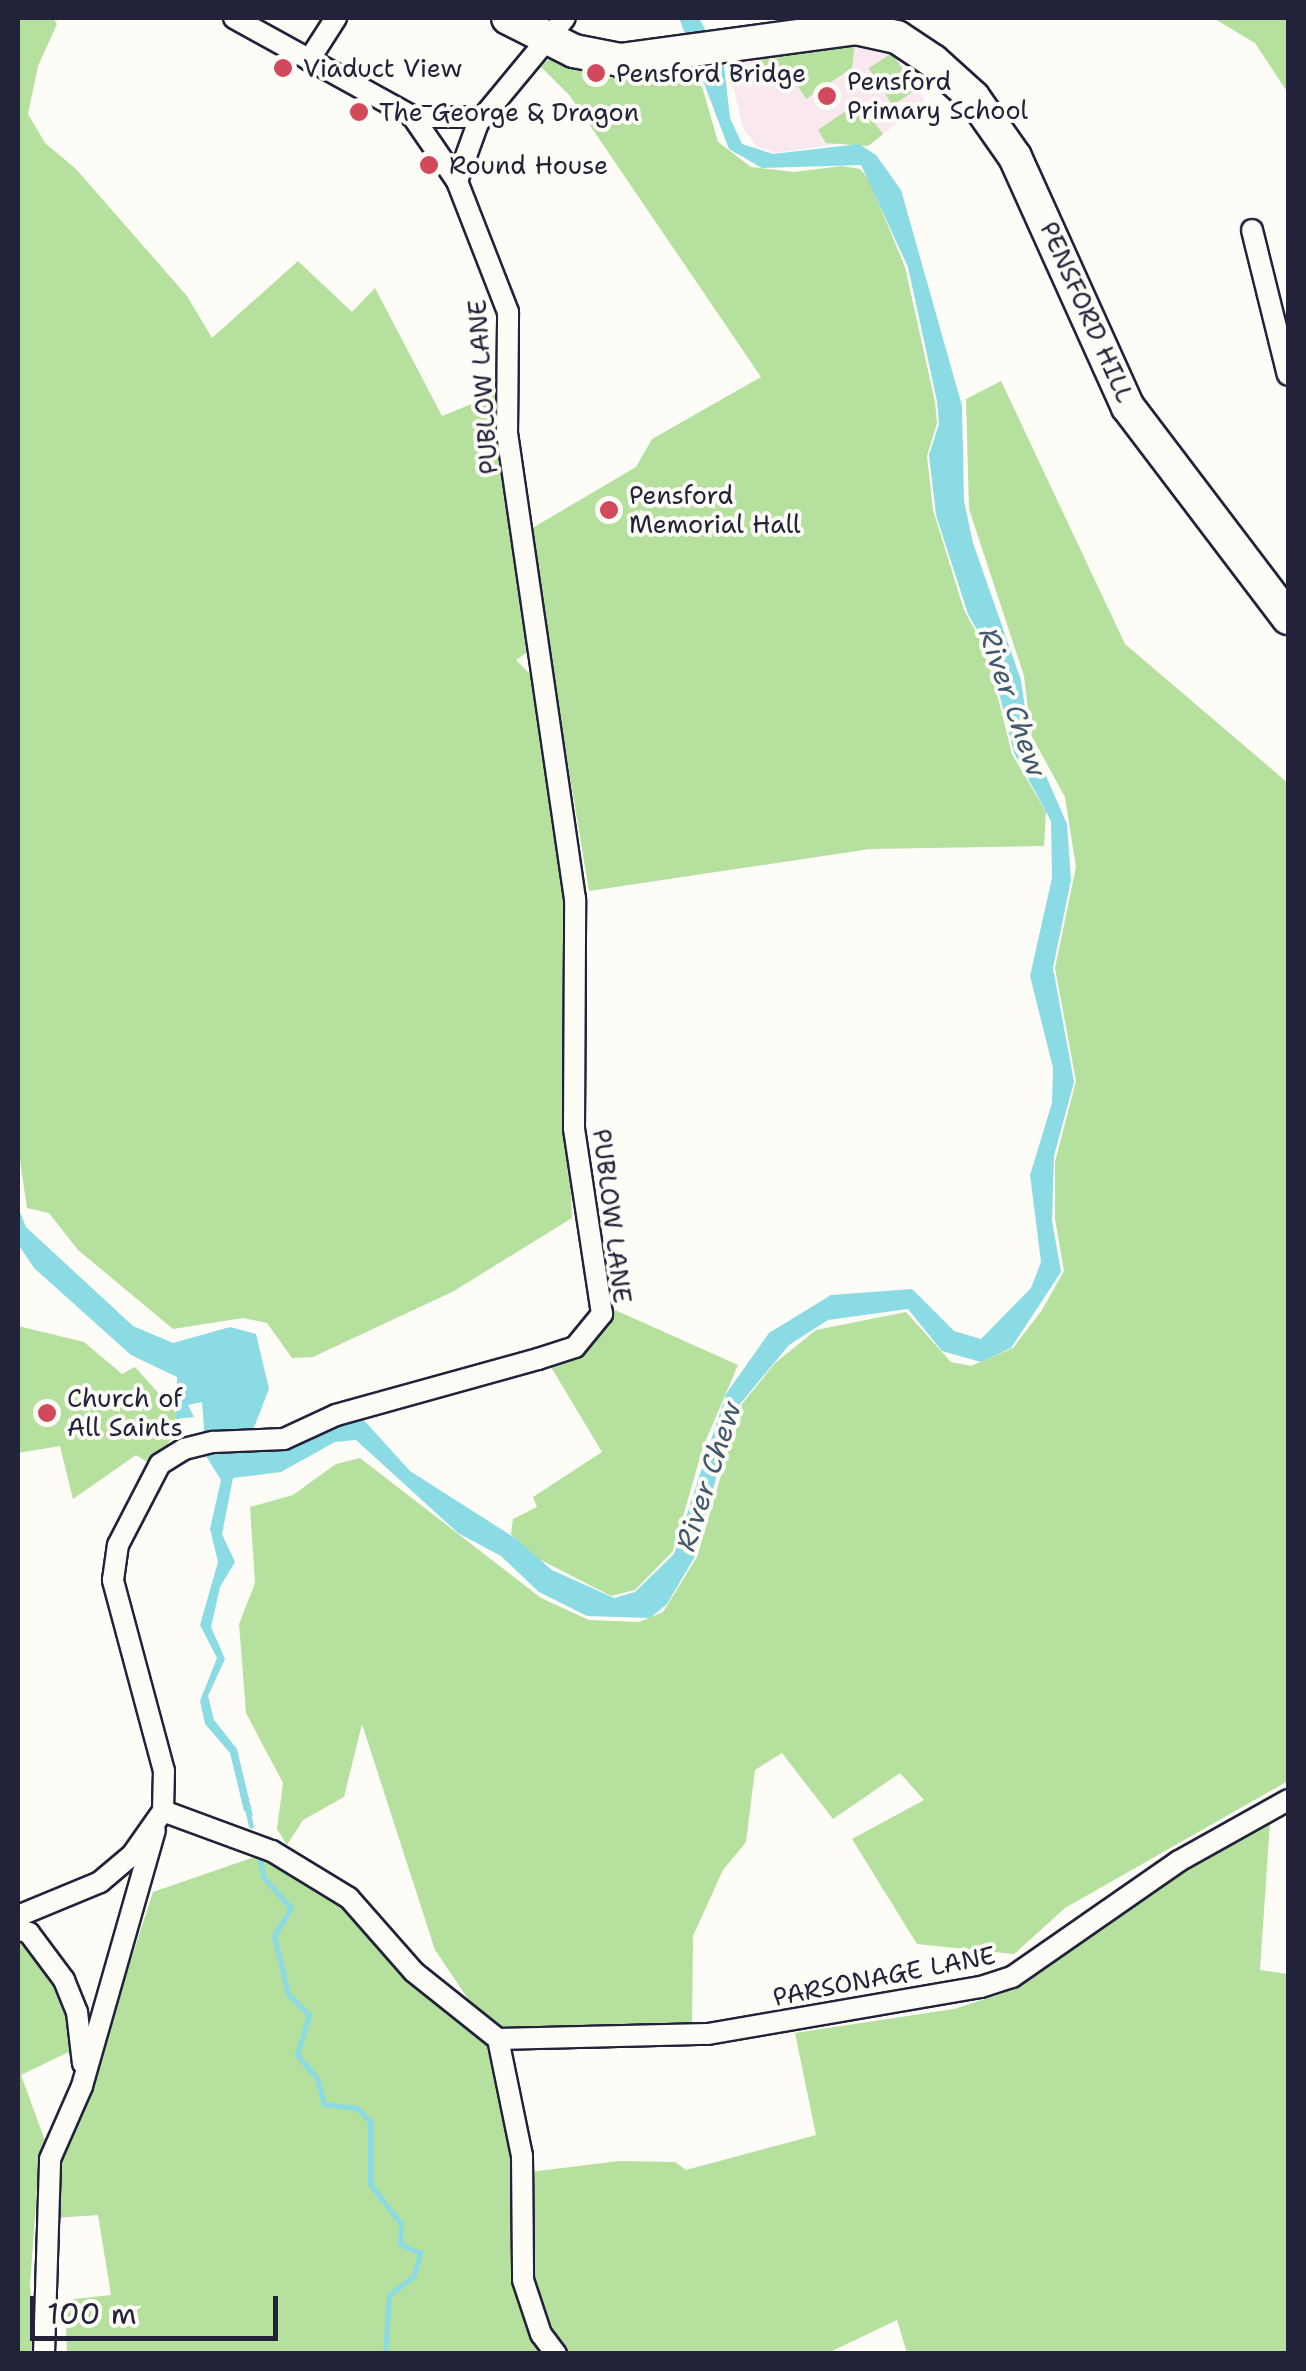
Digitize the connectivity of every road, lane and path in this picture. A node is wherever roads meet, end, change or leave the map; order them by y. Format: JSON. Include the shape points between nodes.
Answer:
{"nodes":[{"id":1,"x":234,"y":18,"type":"edge"},
{"id":2,"x":336,"y":18,"type":"edge"},
{"id":3,"x":508,"y":18,"type":"edge"},
{"id":4,"x":870,"y":24,"type":"edge"},
{"id":5,"x":555,"y":28,"type":"edge"},
{"id":6,"x":309,"y":60,"type":"junction"},
{"id":7,"x":413,"y":117,"type":"junction"},
{"id":8,"x":483,"y":117,"type":"junction"},
{"id":9,"x":458,"y":181,"type":"junction"},
{"id":10,"x":1252,"y":230,"type":"dead end"},
{"id":11,"x":1282,"y":260,"type":"dead end"},
{"id":12,"x":1260,"y":264,"type":"junction"},
{"id":13,"x":1288,"y":374,"type":"edge"},
{"id":14,"x":1288,"y":618,"type":"edge"},
{"id":15,"x":1288,"y":1800,"type":"edge"},
{"id":16,"x":159,"y":1819,"type":"junction"},
{"id":17,"x":18,"y":1916,"type":"edge"},
{"id":18,"x":18,"y":1930,"type":"edge"},
{"id":19,"x":498,"y":2038,"type":"junction"},
{"id":20,"x":82,"y":2086,"type":"junction"},
{"id":21,"x":44,"y":2354,"type":"edge"},
{"id":22,"x":556,"y":2354,"type":"edge"}],
"edges":[{"from":1,"to":6,"type":"street"},
{"from":2,"to":6,"type":"street"},
{"from":3,"to":5,"type":"highway"},
{"from":4,"to":5,"type":"highway","via":[[674,55],[601,58]]},
{"from":4,"to":14,"type":"highway","name":"PENSFORD HILL","via":[[919,50],[963,86],[996,127],[1034,195],[1128,407]]},
{"from":5,"to":8,"type":"street"},
{"from":6,"to":7,"type":"street"},
{"from":7,"to":8,"type":"street"},
{"from":7,"to":9,"type":"street","name":"PUBLOW LANE"},
{"from":8,"to":9,"type":"street"},
{"from":9,"to":16,"type":"street","name":"PUBLOW LANE","via":[[508,312],[507,435],[575,899],[574,1128],[602,1314],[574,1346],[336,1415],[262,1444],[184,1448],[160,1464],[130,1521],[113,1580],[164,1772]]},
{"from":10,"to":12,"type":"street"},
{"from":11,"to":12,"type":"street"},
{"from":12,"to":13,"type":"street"},
{"from":15,"to":19,"type":"street","name":"PARSONAGE LANE","via":[[1178,1861],[1012,1977],[981,1987],[708,2034]]},
{"from":16,"to":17,"type":"street","via":[[100,1882]]},
{"from":16,"to":19,"type":"street","via":[[241,1837],[324,1881],[349,1898],[414,1972]]},
{"from":16,"to":20,"type":"street","name":"PUBLOW LANE"},
{"from":18,"to":20,"type":"street","via":[[46,1952],[77,2012]]},
{"from":19,"to":22,"type":"street","via":[[522,2156],[522,2280],[541,2334]]},
{"from":20,"to":21,"type":"street","name":"PUBLOW LANE","via":[[50,2159]]}]}
